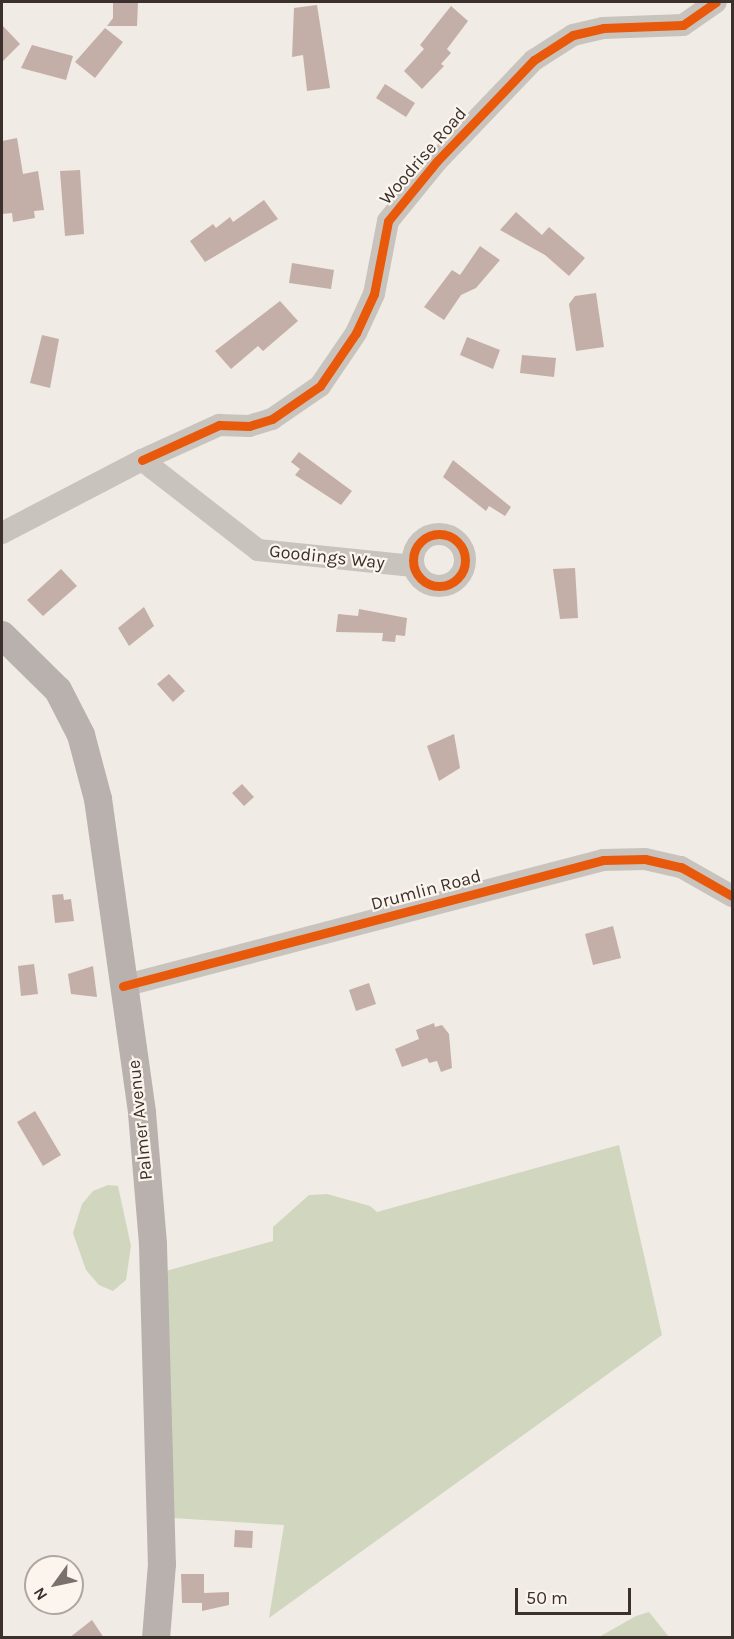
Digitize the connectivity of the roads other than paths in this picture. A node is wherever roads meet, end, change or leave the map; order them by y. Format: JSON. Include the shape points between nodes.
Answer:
{"nodes":[{"id":1,"x":716,"y":2,"type":"edge"},
{"id":2,"x":142,"y":460,"type":"junction"},
{"id":3,"x":2,"y":533,"type":"edge"},
{"id":4,"x":413,"y":567,"type":"dead end"},
{"id":5,"x":2,"y":635,"type":"edge"},
{"id":6,"x":732,"y":896,"type":"edge"},
{"id":7,"x":123,"y":986,"type":"junction"},
{"id":8,"x":156,"y":1638,"type":"edge"}],
"edges":[{"from":1,"to":2,"type":"street","name":"Woodrise Road","via":[[683,25],[603,28],[573,35],[534,60],[437,161],[388,221],[374,294],[356,333],[320,386],[272,419],[249,426],[219,425]]},
{"from":2,"to":3,"type":"street"},
{"from":2,"to":4,"type":"street","name":"Goodings Way","via":[[258,550]]},
{"from":5,"to":7,"type":"main road","name":"Palmer Avenue","via":[[58,690],[81,735],[98,800]]},
{"from":6,"to":7,"type":"street","name":"Drumlin Road","via":[[681,867],[645,859],[603,860]]},
{"from":7,"to":8,"type":"main road","name":"Palmer Avenue","via":[[142,1113],[153,1245],[162,1564]]}]}
